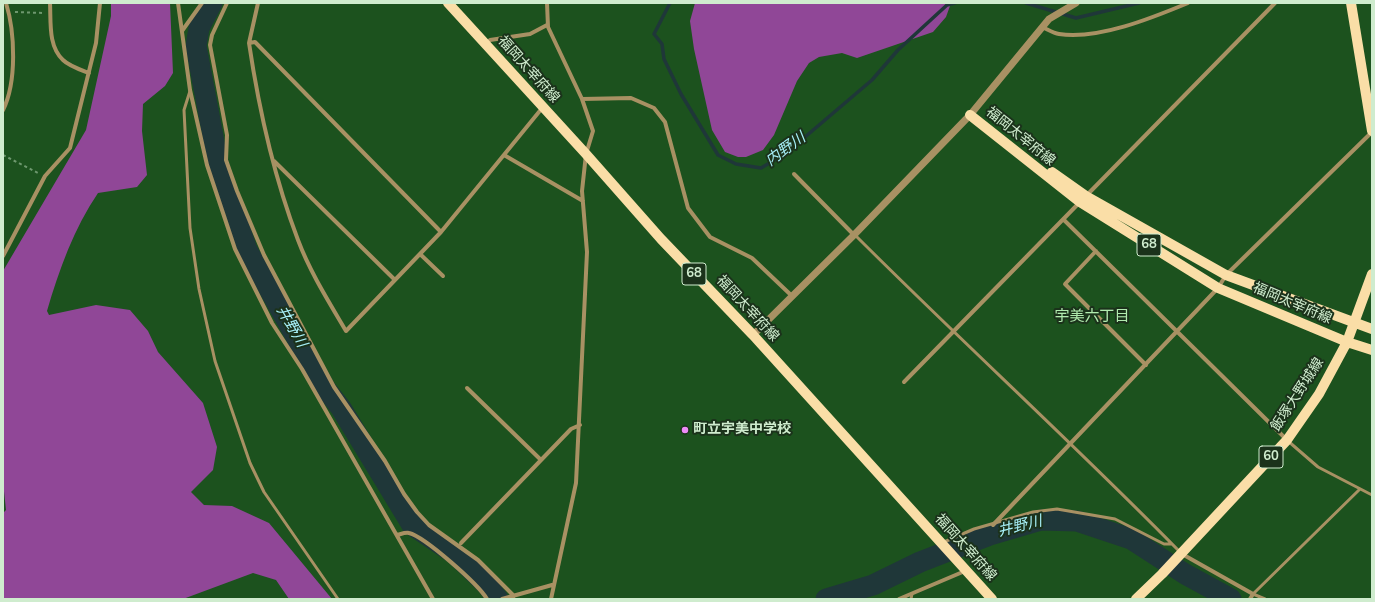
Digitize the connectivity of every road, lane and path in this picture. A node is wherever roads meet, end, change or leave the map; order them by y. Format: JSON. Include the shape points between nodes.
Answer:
{"nodes":[{"id":1,"x":6,"y":3,"type":"edge"},
{"id":2,"x":50,"y":3,"type":"edge"},
{"id":3,"x":100,"y":3,"type":"edge"},
{"id":4,"x":178,"y":3,"type":"edge"},
{"id":5,"x":202,"y":3,"type":"edge"},
{"id":6,"x":226,"y":3,"type":"edge"},
{"id":7,"x":258,"y":3,"type":"edge"},
{"id":8,"x":448,"y":3,"type":"edge"},
{"id":9,"x":548,"y":3,"type":"edge"},
{"id":10,"x":1076,"y":3,"type":"edge"},
{"id":11,"x":1188,"y":3,"type":"edge"},
{"id":12,"x":1275,"y":3,"type":"edge"},
{"id":13,"x":1351,"y":3,"type":"edge"},
{"id":14,"x":8,"y":12,"type":"junction"},
{"id":15,"x":51,"y":13,"type":"junction"},
{"id":16,"x":3,"y":14,"type":"edge"},
{"id":17,"x":548,"y":24,"type":"junction"},
{"id":18,"x":1041,"y":27,"type":"junction"},
{"id":19,"x":182,"y":32,"type":"junction"},
{"id":20,"x":248,"y":43,"type":"junction"},
{"id":21,"x":485,"y":44,"type":"junction"},
{"id":22,"x":89,"y":74,"type":"junction"},
{"id":23,"x":190,"y":90,"type":"junction"},
{"id":24,"x":582,"y":99,"type":"junction"},
{"id":25,"x":543,"y":107,"type":"junction"},
{"id":26,"x":3,"y":110,"type":"edge"},
{"id":27,"x":970,"y":115,"type":"junction"},
{"id":28,"x":1372,"y":132,"type":"edge"},
{"id":29,"x":586,"y":154,"type":"junction"},
{"id":30,"x":3,"y":155,"type":"edge"},
{"id":31,"x":504,"y":155,"type":"junction"},
{"id":32,"x":273,"y":160,"type":"junction"},
{"id":33,"x":794,"y":174,"type":"dead end"},
{"id":34,"x":45,"y":176,"type":"junction"},
{"id":35,"x":1083,"y":199,"type":"junction"},
{"id":36,"x":583,"y":200,"type":"junction"},
{"id":37,"x":1064,"y":220,"type":"junction"},
{"id":38,"x":441,"y":232,"type":"junction"},
{"id":39,"x":854,"y":235,"type":"junction"},
{"id":40,"x":1096,"y":251,"type":"junction"},
{"id":41,"x":420,"y":254,"type":"junction"},
{"id":42,"x":3,"y":256,"type":"edge"},
{"id":43,"x":1372,"y":274,"type":"edge"},
{"id":44,"x":1226,"y":275,"type":"junction"},
{"id":45,"x":443,"y":276,"type":"dead end"},
{"id":46,"x":395,"y":280,"type":"junction"},
{"id":47,"x":1218,"y":288,"type":"junction"},
{"id":48,"x":792,"y":296,"type":"junction"},
{"id":49,"x":1355,"y":324,"type":"junction"},
{"id":50,"x":1372,"y":329,"type":"edge"},
{"id":51,"x":1178,"y":331,"type":"junction"},
{"id":52,"x":953,"y":332,"type":"junction"},
{"id":53,"x":752,"y":335,"type":"junction"},
{"id":54,"x":1347,"y":342,"type":"junction"},
{"id":55,"x":1372,"y":350,"type":"edge"},
{"id":56,"x":1146,"y":365,"type":"junction"},
{"id":57,"x":904,"y":382,"type":"dead end"},
{"id":58,"x":467,"y":388,"type":"dead end"},
{"id":59,"x":580,"y":425,"type":"junction"},
{"id":60,"x":1287,"y":440,"type":"junction"},
{"id":61,"x":1071,"y":443,"type":"junction"},
{"id":62,"x":541,"y":460,"type":"junction"},
{"id":63,"x":1360,"y":489,"type":"junction"},
{"id":64,"x":1372,"y":495,"type":"edge"},
{"id":65,"x":993,"y":525,"type":"junction"},
{"id":66,"x":397,"y":535,"type":"junction"},
{"id":67,"x":461,"y":543,"type":"dead end"},
{"id":68,"x":941,"y":543,"type":"junction"},
{"id":69,"x":1172,"y":544,"type":"junction"},
{"id":70,"x":1179,"y":556,"type":"junction"},
{"id":71,"x":964,"y":569,"type":"junction"},
{"id":72,"x":552,"y":585,"type":"junction"},
{"id":73,"x":912,"y":594,"type":"junction"},
{"id":74,"x":1253,"y":594,"type":"junction"},
{"id":75,"x":514,"y":596,"type":"junction"},
{"id":76,"x":338,"y":599,"type":"edge"},
{"id":77,"x":434,"y":599,"type":"edge"},
{"id":78,"x":487,"y":599,"type":"edge"},
{"id":79,"x":502,"y":599,"type":"edge"},
{"id":80,"x":551,"y":599,"type":"edge"},
{"id":81,"x":899,"y":599,"type":"edge"},
{"id":82,"x":911,"y":599,"type":"edge"},
{"id":83,"x":992,"y":599,"type":"edge"},
{"id":84,"x":1136,"y":599,"type":"edge"},
{"id":85,"x":1250,"y":599,"type":"edge"},
{"id":86,"x":1265,"y":599,"type":"edge"}],
"edges":[{"from":1,"to":14,"type":"street"},
{"from":2,"to":15,"type":"street"},
{"from":3,"to":22,"type":"street","via":[[96,43]]},
{"from":4,"to":19,"type":"street"},
{"from":5,"to":19,"type":"street"},
{"from":6,"to":75,"type":"street","via":[[210,45],[227,135],[226,160],[264,255],[334,387],[385,461],[404,494],[429,525],[478,560]]},
{"from":7,"to":20,"type":"street"},
{"from":8,"to":21,"type":"main road","name":"福岡太宰府線","number":"68"},
{"from":9,"to":17,"type":"street"},
{"from":10,"to":18,"type":"street","via":[[1049,19]]},
{"from":11,"to":18,"type":"street","via":[[1148,18],[1088,34],[1058,34]]},
{"from":12,"to":35,"type":"street"},
{"from":13,"to":28,"type":"main road"},
{"from":14,"to":15,"type":"path"},
{"from":14,"to":16,"type":"street"},
{"from":14,"to":26,"type":"street","via":[[12,42],[11,81]]},
{"from":15,"to":22,"type":"street","via":[[55,50],[64,61]]},
{"from":17,"to":21,"type":"street","via":[[530,34],[490,40]]},
{"from":17,"to":24,"type":"street","via":[[554,44]]},
{"from":18,"to":27,"type":"street"},
{"from":19,"to":23,"type":"street"},
{"from":20,"to":32,"type":"street"},
{"from":20,"to":38,"type":"street","via":[[255,42]]},
{"from":21,"to":25,"type":"main road","name":"福岡太宰府線","number":"68"},
{"from":22,"to":34,"type":"street","via":[[70,148]]},
{"from":23,"to":66,"type":"street","via":[[207,165],[235,249],[272,323],[302,369]]},
{"from":23,"to":76,"type":"lane","via":[[184,110],[190,228],[199,289],[215,361],[250,463],[264,492]]},
{"from":24,"to":29,"type":"street","via":[[593,131]]},
{"from":24,"to":48,"type":"street","via":[[631,98],[654,108],[665,122],[688,208],[692,214],[710,237],[752,258]]},
{"from":25,"to":29,"type":"main road","name":"福岡太宰府線","number":"68"},
{"from":25,"to":31,"type":"street"},
{"from":27,"to":35,"type":"main road","name":"福岡太宰府線","number":"68"},
{"from":27,"to":39,"type":"street"},
{"from":28,"to":44,"type":"street"},
{"from":29,"to":36,"type":"street"},
{"from":29,"to":53,"type":"main road","name":"福岡太宰府線","number":"68","via":[[661,239]]},
{"from":30,"to":34,"type":"path"},
{"from":31,"to":36,"type":"street"},
{"from":31,"to":38,"type":"street"},
{"from":32,"to":46,"type":"street"},
{"from":32,"to":46,"type":"street","via":[[298,241],[346,331]]},
{"from":33,"to":39,"type":"street"},
{"from":34,"to":42,"type":"street"},
{"from":35,"to":37,"type":"street"},
{"from":35,"to":44,"type":"main road","name":"福岡太宰府線","number":"68"},
{"from":35,"to":47,"type":"main road","name":"福岡太宰府線","number":"68"},
{"from":36,"to":59,"type":"street","via":[[588,252]]},
{"from":37,"to":40,"type":"street"},
{"from":37,"to":52,"type":"street"},
{"from":38,"to":41,"type":"street"},
{"from":39,"to":48,"type":"street"},
{"from":39,"to":52,"type":"lane"},
{"from":40,"to":51,"type":"street"},
{"from":40,"to":56,"type":"street","via":[[1065,284]]},
{"from":41,"to":45,"type":"street"},
{"from":41,"to":46,"type":"street"},
{"from":43,"to":49,"type":"main road","name":"飯塚大野城線","number":"60"},
{"from":44,"to":47,"type":"street"},
{"from":44,"to":49,"type":"main road","name":"福岡太宰府線","number":"68"},
{"from":47,"to":51,"type":"street"},
{"from":47,"to":54,"type":"main road","name":"福岡太宰府線","number":"68"},
{"from":48,"to":53,"type":"street"},
{"from":49,"to":50,"type":"main road","name":"福岡太宰府線","number":"68"},
{"from":49,"to":54,"type":"main road","name":"飯塚大野城線","number":"60"},
{"from":51,"to":56,"type":"street"},
{"from":51,"to":60,"type":"street"},
{"from":52,"to":57,"type":"street"},
{"from":52,"to":61,"type":"lane"},
{"from":53,"to":68,"type":"main road","name":"福岡太宰府線","number":"68"},
{"from":54,"to":55,"type":"main road","name":"福岡太宰府線","number":"68"},
{"from":54,"to":60,"type":"main road","name":"飯塚大野城線","number":"60","via":[[1319,394]]},
{"from":56,"to":61,"type":"street"},
{"from":58,"to":62,"type":"street"},
{"from":59,"to":62,"type":"street","via":[[571,429]]},
{"from":59,"to":72,"type":"street","via":[[576,483]]},
{"from":60,"to":63,"type":"lane","via":[[1318,467]]},
{"from":60,"to":70,"type":"main road","name":"飯塚大野城線","number":"60"},
{"from":61,"to":65,"type":"street"},
{"from":61,"to":69,"type":"lane"},
{"from":62,"to":67,"type":"street"},
{"from":63,"to":64,"type":"lane"},
{"from":63,"to":74,"type":"lane"},
{"from":65,"to":68,"type":"lane","via":[[974,529]]},
{"from":65,"to":69,"type":"lane","via":[[1033,512],[1058,509],[1115,519],[1164,544]]},
{"from":66,"to":77,"type":"street"},
{"from":66,"to":78,"type":"street","via":[[408,532],[417,536],[464,572]]},
{"from":68,"to":71,"type":"main road","name":"福岡太宰府線","number":"68"},
{"from":69,"to":70,"type":"lane"},
{"from":70,"to":74,"type":"street"},
{"from":70,"to":84,"type":"main road","name":"飯塚大野城線","number":"60"},
{"from":71,"to":73,"type":"street"},
{"from":71,"to":83,"type":"main road","name":"福岡太宰府線","number":"68"},
{"from":72,"to":75,"type":"street"},
{"from":72,"to":80,"type":"street"},
{"from":73,"to":81,"type":"street"},
{"from":73,"to":82,"type":"lane"},
{"from":74,"to":85,"type":"street"},
{"from":74,"to":86,"type":"lane"},
{"from":75,"to":79,"type":"street"}]}
